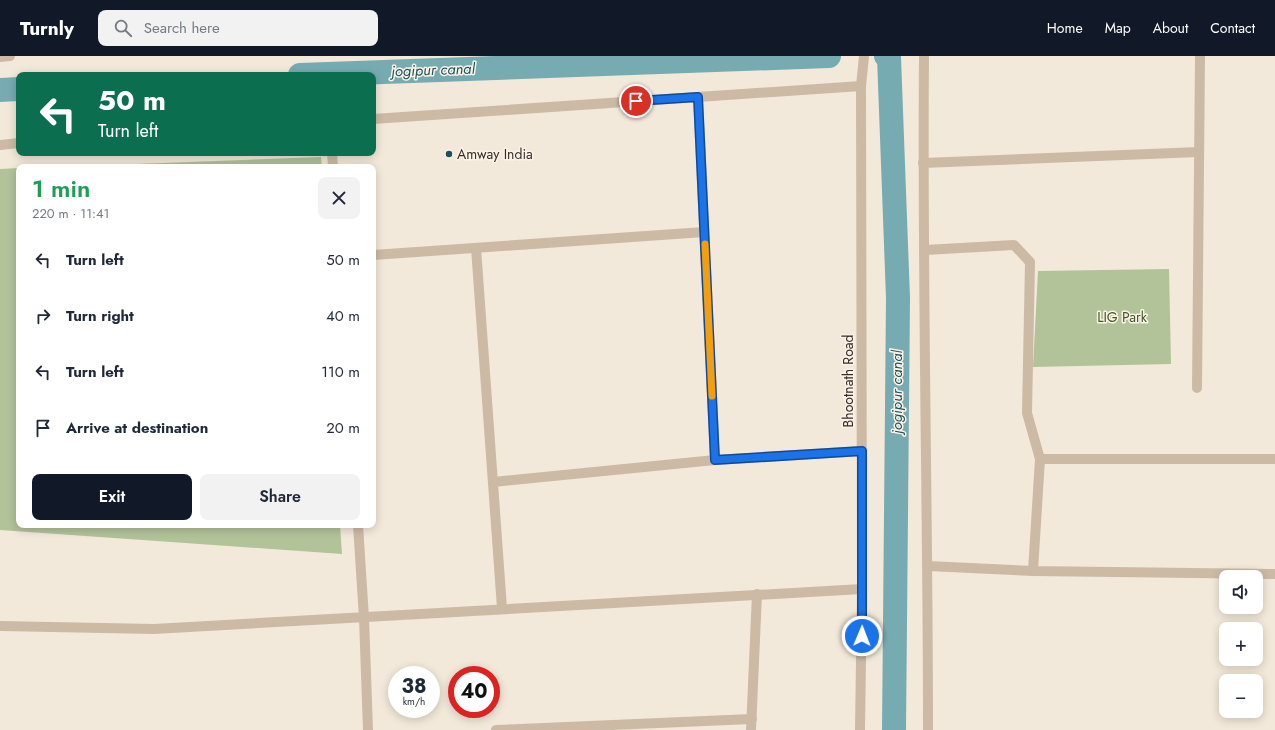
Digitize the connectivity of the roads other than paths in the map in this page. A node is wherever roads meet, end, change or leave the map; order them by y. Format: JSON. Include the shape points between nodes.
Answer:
{"nodes":[{"id":1,"x":10,"y":56,"type":"edge"},
{"id":2,"x":864,"y":56,"type":"edge"},
{"id":3,"x":924,"y":56,"type":"edge"},
{"id":4,"x":1200,"y":56,"type":"edge"},
{"id":5,"x":0,"y":57,"type":"edge"},
{"id":6,"x":861,"y":86,"type":"junction"},
{"id":7,"x":698,"y":97,"type":"junction"},
{"id":8,"x":376,"y":119,"type":"edge"},
{"id":9,"x":16,"y":143,"type":"edge"},
{"id":10,"x":0,"y":145,"type":"edge"},
{"id":11,"x":1199,"y":152,"type":"junction"},
{"id":12,"x":923,"y":163,"type":"junction"},
{"id":13,"x":704,"y":232,"type":"junction"},
{"id":14,"x":476,"y":248,"type":"junction"},
{"id":15,"x":925,"y":250,"type":"junction"},
{"id":16,"x":376,"y":255,"type":"edge"},
{"id":17,"x":1197,"y":388,"type":"dead end"},
{"id":18,"x":862,"y":451,"type":"junction"},
{"id":19,"x":1040,"y":459,"type":"junction"},
{"id":20,"x":1275,"y":459,"type":"edge"},
{"id":21,"x":715,"y":460,"type":"junction"},
{"id":22,"x":493,"y":482,"type":"junction"},
{"id":23,"x":358,"y":528,"type":"edge"},
{"id":24,"x":928,"y":566,"type":"junction"},
{"id":25,"x":1032,"y":570,"type":"junction"},
{"id":26,"x":1275,"y":574,"type":"edge"},
{"id":27,"x":862,"y":589,"type":"junction"},
{"id":28,"x":757,"y":594,"type":"junction"},
{"id":29,"x":502,"y":608,"type":"junction"},
{"id":30,"x":364,"y":618,"type":"junction"},
{"id":31,"x":0,"y":626,"type":"edge"},
{"id":32,"x":752,"y":719,"type":"junction"},
{"id":33,"x":368,"y":730,"type":"edge"},
{"id":34,"x":496,"y":730,"type":"edge"},
{"id":35,"x":751,"y":730,"type":"edge"},
{"id":36,"x":860,"y":730,"type":"edge"},
{"id":37,"x":928,"y":730,"type":"edge"}],
"edges":[{"from":1,"to":5,"type":"street"},
{"from":2,"to":6,"type":"street","name":"Bhootnath Road"},
{"from":3,"to":12,"type":"street"},
{"from":4,"to":11,"type":"street"},
{"from":6,"to":7,"type":"street"},
{"from":6,"to":18,"type":"street","name":"Bhootnath Road"},
{"from":7,"to":8,"type":"street"},
{"from":7,"to":13,"type":"street"},
{"from":9,"to":10,"type":"street"},
{"from":11,"to":12,"type":"street"},
{"from":11,"to":17,"type":"street"},
{"from":12,"to":15,"type":"street"},
{"from":13,"to":14,"type":"street"},
{"from":13,"to":21,"type":"street"},
{"from":14,"to":16,"type":"street"},
{"from":14,"to":22,"type":"street"},
{"from":15,"to":19,"type":"street","via":[[1014,245],[1030,262],[1027,413]]},
{"from":15,"to":24,"type":"street"},
{"from":18,"to":21,"type":"street"},
{"from":18,"to":27,"type":"street","name":"Bhootnath Road"},
{"from":19,"to":20,"type":"street"},
{"from":19,"to":25,"type":"street"},
{"from":21,"to":22,"type":"street"},
{"from":22,"to":29,"type":"street"},
{"from":23,"to":30,"type":"street"},
{"from":24,"to":25,"type":"street"},
{"from":24,"to":37,"type":"street"},
{"from":25,"to":26,"type":"street"},
{"from":27,"to":28,"type":"street"},
{"from":27,"to":36,"type":"street","name":"Bhootnath Road"},
{"from":28,"to":29,"type":"street"},
{"from":28,"to":32,"type":"street"},
{"from":29,"to":30,"type":"street"},
{"from":30,"to":31,"type":"street","via":[[154,629]]},
{"from":30,"to":33,"type":"street"},
{"from":32,"to":34,"type":"street"},
{"from":32,"to":35,"type":"street"}]}
